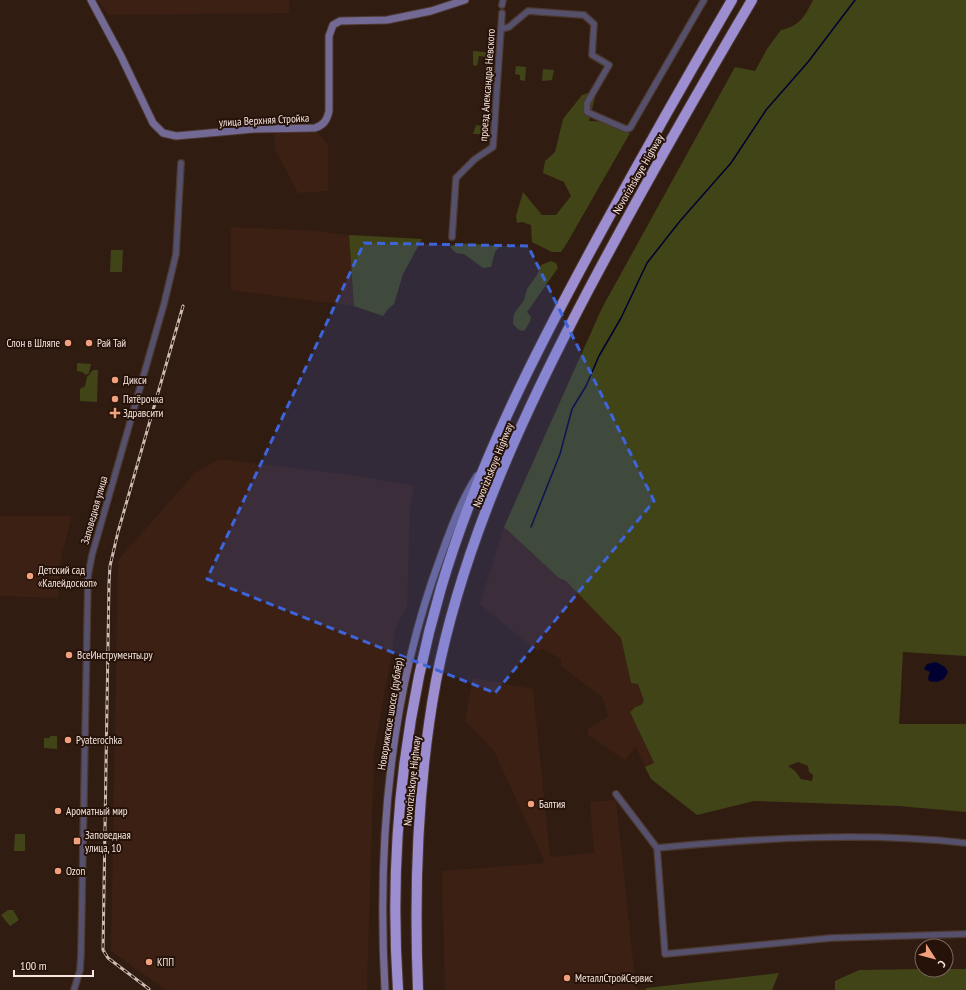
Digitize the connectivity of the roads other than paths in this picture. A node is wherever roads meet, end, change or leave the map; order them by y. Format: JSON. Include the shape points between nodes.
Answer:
{"nodes":[{"id":1,"x":465,"y":0,"type":"edge"},
{"id":2,"x":704,"y":0,"type":"edge"},
{"id":3,"x":732,"y":0,"type":"edge"},
{"id":4,"x":752,"y":0,"type":"edge"},
{"id":5,"x":93,"y":2,"type":"edge"},
{"id":6,"x":502,"y":14,"type":"dead end"},
{"id":7,"x":501,"y":29,"type":"junction"},
{"id":8,"x":181,"y":163,"type":"dead end"},
{"id":9,"x":452,"y":237,"type":"dead end"},
{"id":10,"x":489,"y":458,"type":"junction"},
{"id":11,"x":616,"y":794,"type":"dead end"},
{"id":12,"x":966,"y":843,"type":"edge"},
{"id":13,"x":657,"y":848,"type":"junction"},
{"id":14,"x":966,"y":934,"type":"edge"},
{"id":15,"x":74,"y":990,"type":"edge"},
{"id":16,"x":385,"y":990,"type":"edge"},
{"id":17,"x":398,"y":990,"type":"edge"},
{"id":18,"x":418,"y":990,"type":"edge"}],
"edges":[{"from":1,"to":5,"type":"street","name":"улица Верхняя Стройка","via":[[387,20],[340,22],[333,25],[329,36],[329,111],[320,126],[176,136],[163,133],[153,123]]},
{"from":2,"to":7,"type":"street","via":[[630,128],[626,129],[587,112],[587,102],[609,65],[592,55],[594,24],[584,15],[528,11],[510,27]]},
{"from":3,"to":10,"type":"highway","name":"Novorizhskoye Highway","via":[[580,270],[529,370]]},
{"from":4,"to":18,"type":"highway","name":"Novorizhskoye Highway","via":[[632,208],[555,353],[500,476],[469,560],[443,652],[425,756],[416,890]]},
{"from":6,"to":7,"type":"street","name":"проезд Александра Невского"},
{"from":7,"to":9,"type":"street","name":"проезд Александра Невского","via":[[493,147],[475,159],[456,178]]},
{"from":8,"to":15,"type":"street","name":"Заповедная улица","via":[[176,254],[88,576],[81,954],[80,970]]},
{"from":10,"to":16,"type":"street","name":"Новорижское шоссе (дублёр)","via":[[466,495],[434,573],[417,627],[408,671],[394,747],[387,825],[382,900]]},
{"from":10,"to":17,"type":"highway","name":"Novorizhskoye Highway","via":[[442,586],[428,635],[413,716],[399,815],[396,910]]},
{"from":11,"to":13,"type":"street"},
{"from":12,"to":13,"type":"street","via":[[892,837],[827,837],[760,839]]},
{"from":13,"to":14,"type":"street","via":[[665,954],[831,938]]}]}
